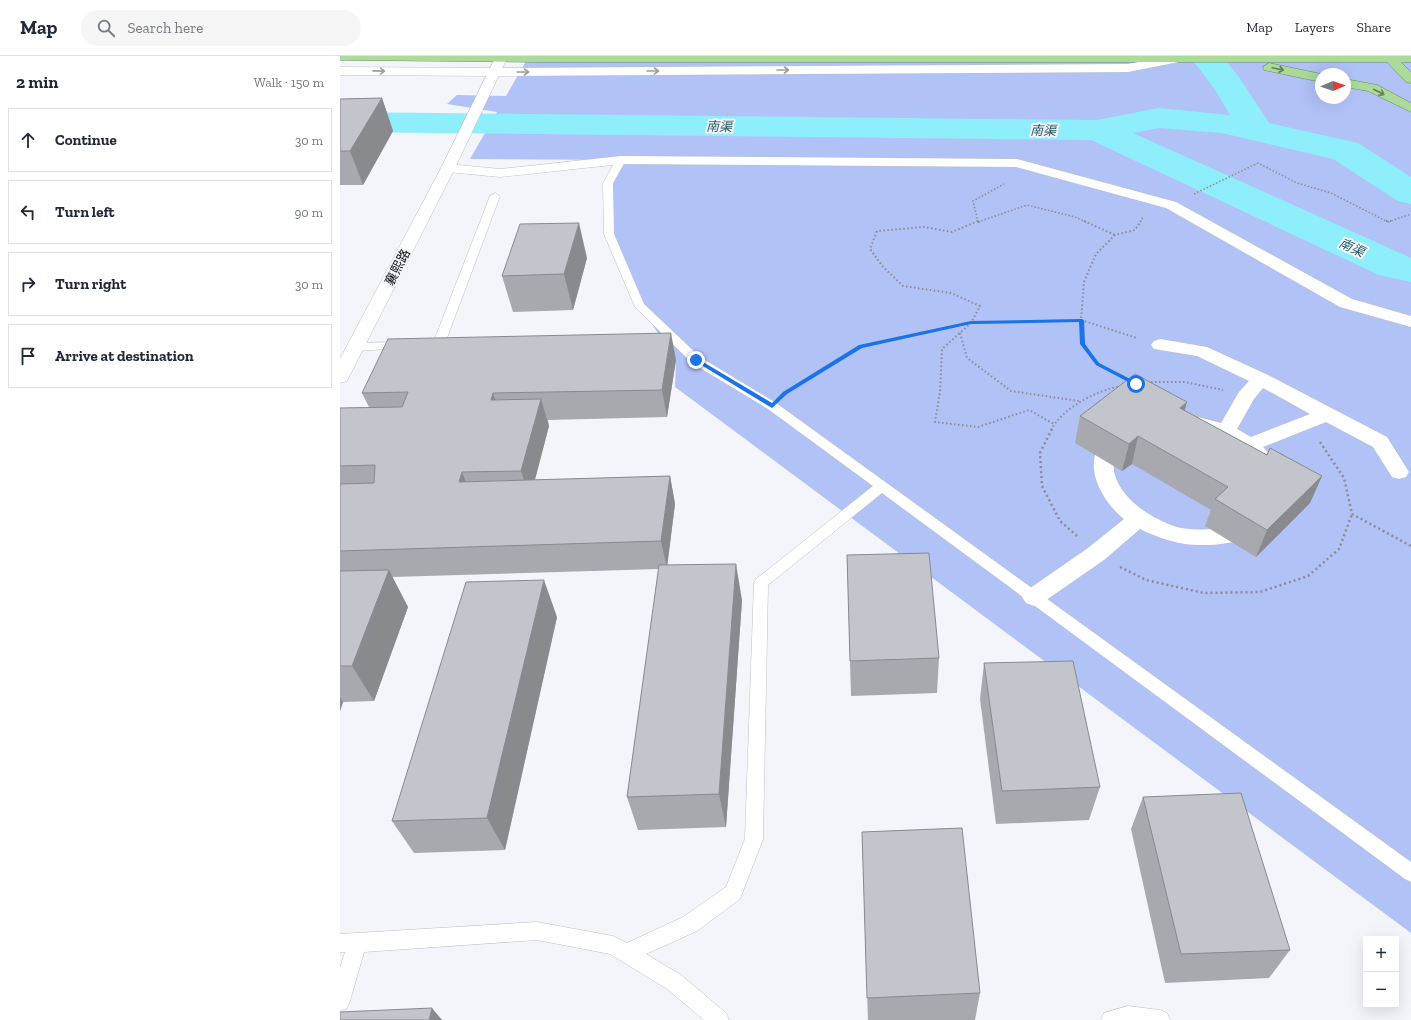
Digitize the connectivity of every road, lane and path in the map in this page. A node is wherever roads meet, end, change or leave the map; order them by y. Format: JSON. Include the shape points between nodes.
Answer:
{"nodes":[{"id":1,"x":340,"y":56,"type":"edge"},
{"id":2,"x":1184,"y":57,"type":"junction"},
{"id":3,"x":1388,"y":57,"type":"edge"},
{"id":4,"x":501,"y":58,"type":"junction"},
{"id":5,"x":1411,"y":58,"type":"edge"},
{"id":6,"x":340,"y":70,"type":"edge"},
{"id":7,"x":494,"y":72,"type":"junction"},
{"id":8,"x":1315,"y":77,"type":"edge"},
{"id":9,"x":1411,"y":79,"type":"edge"},
{"id":10,"x":1351,"y":84,"type":"edge"},
{"id":11,"x":1411,"y":108,"type":"edge"},
{"id":12,"x":621,"y":160,"type":"junction"},
{"id":13,"x":451,"y":163,"type":"junction"},
{"id":14,"x":1010,"y":181,"type":"dead end"},
{"id":15,"x":495,"y":196,"type":"dead end"},
{"id":16,"x":1171,"y":205,"type":"junction"},
{"id":17,"x":1411,"y":214,"type":"edge"},
{"id":18,"x":978,"y":222,"type":"junction"},
{"id":19,"x":1115,"y":235,"type":"junction"},
{"id":20,"x":1081,"y":320,"type":"junction"},
{"id":21,"x":1411,"y":322,"type":"edge"},
{"id":22,"x":971,"y":323,"type":"junction"},
{"id":23,"x":960,"y":332,"type":"junction"},
{"id":24,"x":677,"y":341,"type":"junction"},
{"id":25,"x":661,"y":342,"type":"edge"},
{"id":26,"x":454,"y":345,"type":"edge"},
{"id":27,"x":1160,"y":345,"type":"joint"},
{"id":28,"x":438,"y":346,"type":"junction"},
{"id":29,"x":355,"y":347,"type":"junction"},
{"id":30,"x":340,"y":377,"type":"edge"},
{"id":31,"x":1261,"y":379,"type":"junction"},
{"id":32,"x":1143,"y":383,"type":"edge"},
{"id":33,"x":1246,"y":396,"type":"junction"},
{"id":34,"x":1080,"y":401,"type":"junction"},
{"id":35,"x":772,"y":406,"type":"junction"},
{"id":36,"x":1326,"y":414,"type":"junction"},
{"id":37,"x":1054,"y":424,"type":"junction"},
{"id":38,"x":1300,"y":426,"type":"junction"},
{"id":39,"x":1226,"y":432,"type":"junction"},
{"id":40,"x":1250,"y":445,"type":"junction"},
{"id":41,"x":1399,"y":472,"type":"dead end"},
{"id":42,"x":882,"y":486,"type":"junction"},
{"id":43,"x":1352,"y":514,"type":"junction"},
{"id":44,"x":1138,"y":519,"type":"junction"},
{"id":45,"x":1411,"y":546,"type":"edge"},
{"id":46,"x":1096,"y":554,"type":"junction"},
{"id":47,"x":1034,"y":597,"type":"junction"},
{"id":48,"x":1411,"y":873,"type":"edge"},
{"id":49,"x":348,"y":943,"type":"edge"},
{"id":50,"x":626,"y":952,"type":"junction"},
{"id":51,"x":340,"y":1001,"type":"edge"},
{"id":52,"x":719,"y":1020,"type":"edge"},
{"id":53,"x":1111,"y":1020,"type":"edge"},
{"id":54,"x":1160,"y":1020,"type":"edge"}],
"edges":[{"from":1,"to":4,"type":"highway"},
{"from":2,"to":3,"type":"highway"},
{"from":2,"to":4,"type":"highway"},
{"from":7,"to":2,"type":"street","one_way":true,"via":[[1128,68]]},
{"from":2,"to":8,"type":"highway","one_way":true,"via":[[1271,67]]},
{"from":3,"to":5,"type":"highway"},
{"from":3,"to":9,"type":"highway"},
{"from":4,"to":7,"type":"street","name":"襄熙路"},
{"from":6,"to":7,"type":"street","one_way":true},
{"from":7,"to":13,"type":"street","name":"襄熙路"},
{"from":10,"to":11,"type":"highway","one_way":true,"via":[[1372,88]]},
{"from":12,"to":13,"type":"street","via":[[500,173]]},
{"from":12,"to":16,"type":"street","via":[[1018,163]]},
{"from":12,"to":24,"type":"lane","via":[[608,183],[609,234],[639,305]]},
{"from":13,"to":29,"type":"street","name":"襄熙路"},
{"from":14,"to":18,"type":"path","via":[[973,201]]},
{"from":15,"to":28,"type":"lane"},
{"from":16,"to":17,"type":"path","via":[[1258,163],[1297,183],[1331,193],[1388,222]]},
{"from":16,"to":19,"type":"path","via":[[1146,212],[1135,230]]},
{"from":16,"to":21,"type":"street","via":[[1346,303]]},
{"from":18,"to":19,"type":"path","via":[[1027,205],[1075,216]]},
{"from":18,"to":22,"type":"path","via":[[952,232],[924,227],[877,231],[870,249],[883,267],[903,286],[951,292],[980,306]]},
{"from":19,"to":20,"type":"path","via":[[1096,254],[1084,282]]},
{"from":20,"to":22,"type":"path"},
{"from":20,"to":27,"type":"path"},
{"from":20,"to":34,"type":"path","via":[[1082,344],[1098,364],[1136,384],[1115,387]]},
{"from":22,"to":23,"type":"path"},
{"from":22,"to":35,"type":"path","via":[[860,347],[785,393]]},
{"from":23,"to":34,"type":"path","via":[[967,358],[1011,391]]},
{"from":23,"to":37,"type":"path","via":[[942,349],[940,392],[934,422],[978,427],[1029,410]]},
{"from":24,"to":25,"type":"lane"},
{"from":24,"to":35,"type":"lane","via":[[696,360]]},
{"from":26,"to":28,"type":"lane"},
{"from":27,"to":31,"type":"street","via":[[1201,351]]},
{"from":28,"to":29,"type":"lane"},
{"from":29,"to":30,"type":"street","name":"襄熙路"},
{"from":31,"to":33,"type":"street"},
{"from":31,"to":36,"type":"street"},
{"from":32,"to":33,"type":"path","via":[[1157,381],[1202,384]]},
{"from":33,"to":39,"type":"street"},
{"from":34,"to":37,"type":"path"},
{"from":35,"to":42,"type":"lane"},
{"from":36,"to":38,"type":"street"},
{"from":36,"to":41,"type":"street","via":[[1380,442]]},
{"from":37,"to":46,"type":"path","via":[[1040,453],[1042,486],[1060,520]]},
{"from":38,"to":40,"type":"street"},
{"from":38,"to":43,"type":"path","via":[[1321,443],[1344,478]]},
{"from":39,"to":40,"type":"street"},
{"from":39,"to":44,"type":"street","via":[[1200,423],[1172,419],[1138,425],[1124,431],[1109,445],[1102,463],[1104,482],[1117,502]]},
{"from":40,"to":44,"type":"street","via":[[1266,462],[1275,481],[1275,500],[1266,517],[1248,530],[1223,537],[1194,538],[1165,532]]},
{"from":42,"to":47,"type":"lane"},
{"from":42,"to":50,"type":"lane","via":[[761,583],[754,839],[733,893],[690,924]]},
{"from":43,"to":45,"type":"path"},
{"from":43,"to":46,"type":"path","via":[[1339,549],[1308,576],[1260,592],[1204,593],[1146,580]]},
{"from":44,"to":46,"type":"street"},
{"from":46,"to":47,"type":"street"},
{"from":47,"to":48,"type":"lane"},
{"from":49,"to":50,"type":"lane","via":[[537,931],[613,945]]},
{"from":49,"to":51,"type":"lane"},
{"from":50,"to":52,"type":"lane","via":[[674,982]]},
{"from":53,"to":54,"type":"lane","via":[[1128,1016]]}]}
